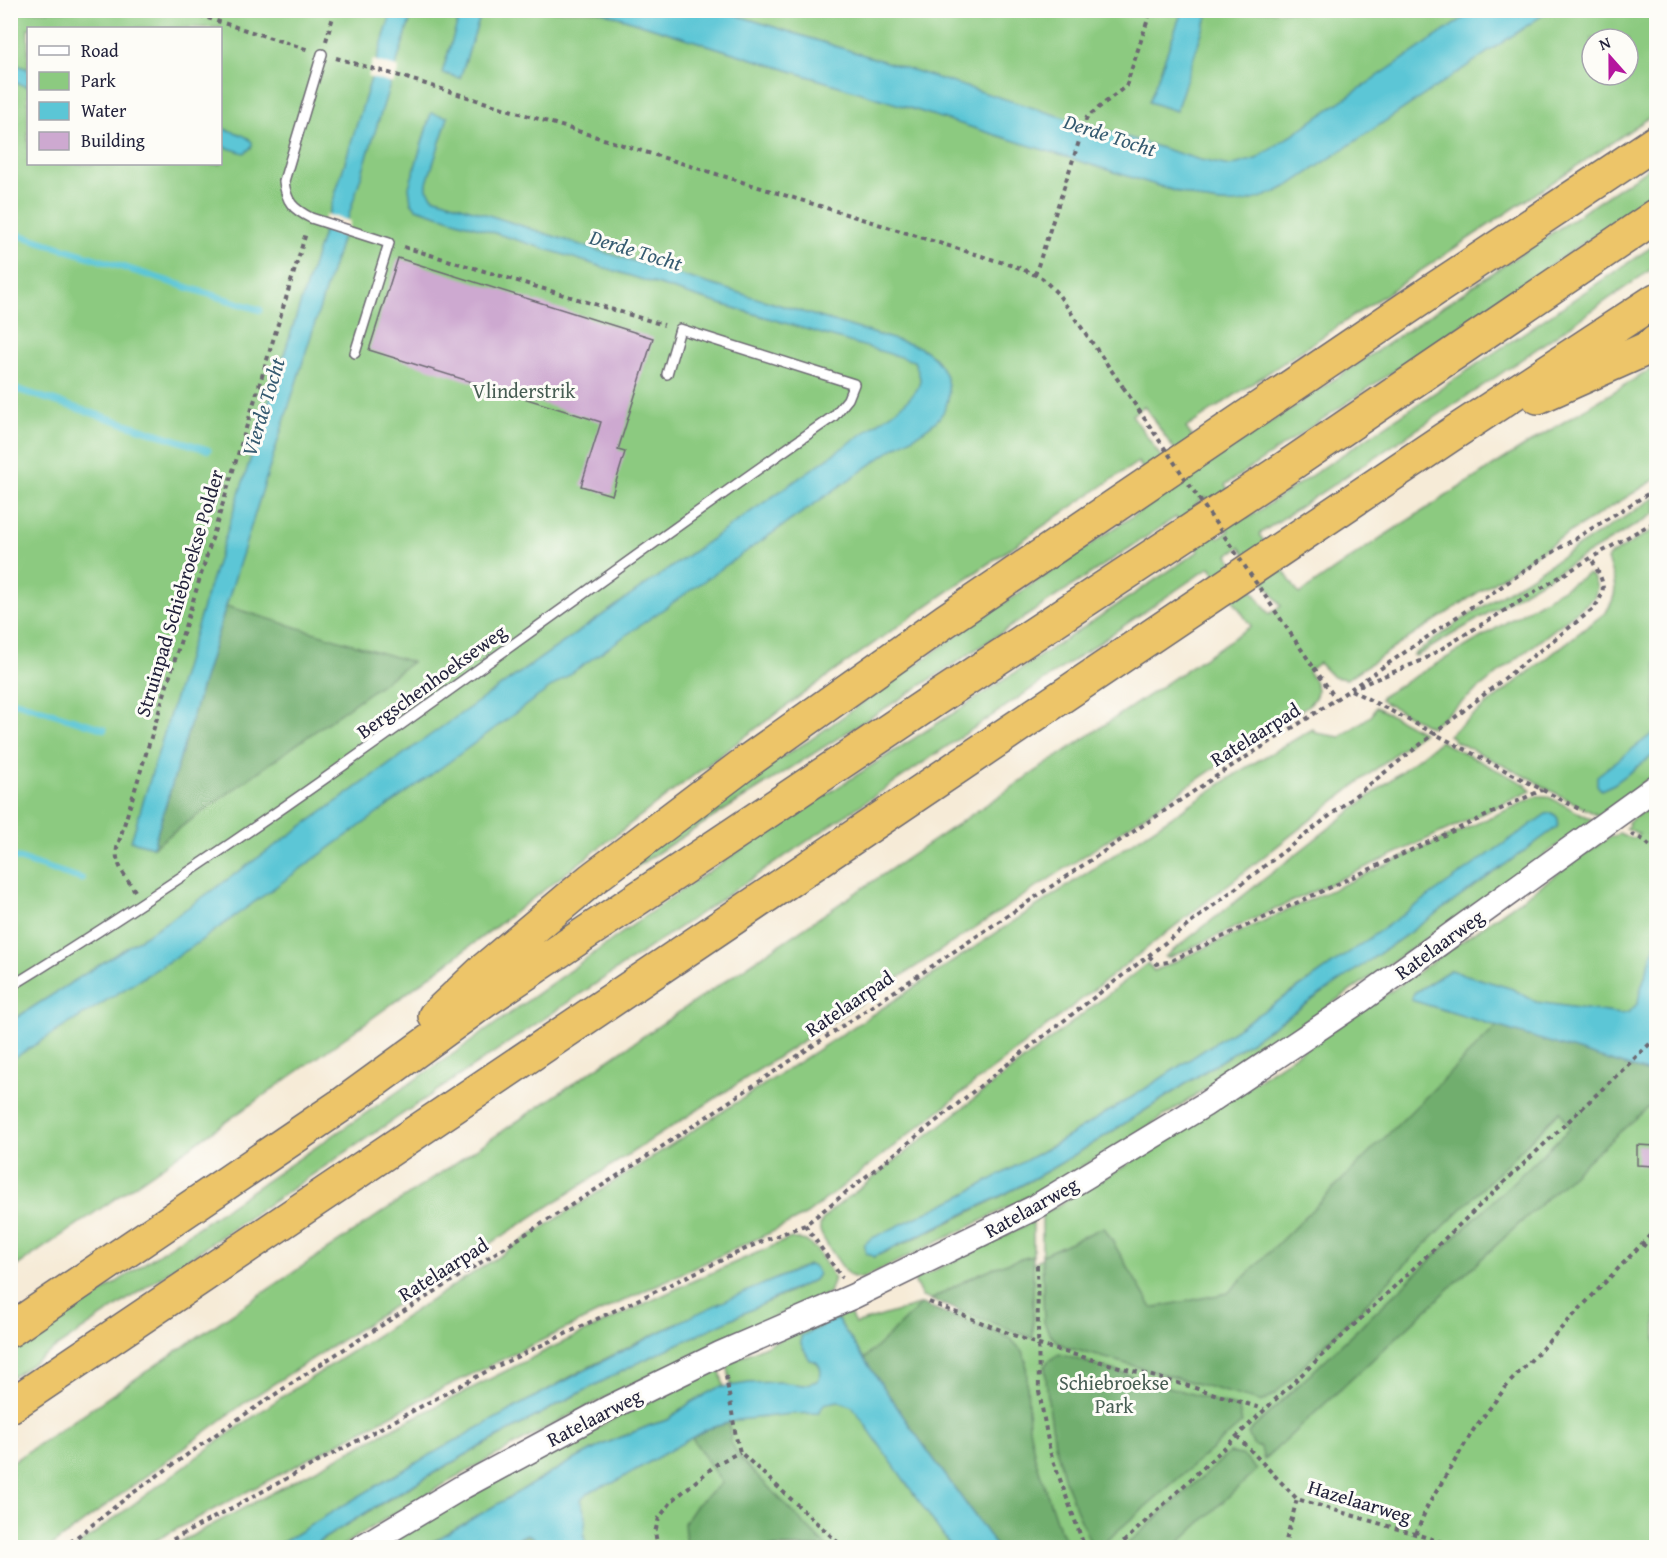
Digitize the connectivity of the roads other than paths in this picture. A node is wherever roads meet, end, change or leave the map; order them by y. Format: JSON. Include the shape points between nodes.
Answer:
{"nodes":[{"id":1,"x":322,"y":54,"type":"road end"},
{"id":2,"x":1656,"y":142,"type":"edge"},
{"id":3,"x":1656,"y":216,"type":"edge"},
{"id":4,"x":1656,"y":300,"type":"edge"},
{"id":5,"x":1656,"y":342,"type":"edge"},
{"id":6,"x":355,"y":353,"type":"dead end"},
{"id":7,"x":667,"y":374,"type":"dead end"},
{"id":8,"x":1449,"y":436,"type":"junction"},
{"id":9,"x":1656,"y":787,"type":"edge"},
{"id":10,"x":10,"y":987,"type":"edge"},
{"id":11,"x":340,"y":1106,"type":"junction"},
{"id":12,"x":10,"y":1330,"type":"edge"},
{"id":13,"x":10,"y":1406,"type":"edge"},
{"id":14,"x":360,"y":1548,"type":"edge"}],
"edges":[{"from":1,"to":6,"type":"lane","via":[[284,181],[285,193],[290,204],[312,219],[389,243]]},
{"from":2,"to":11,"type":"highway","via":[[965,608],[748,761],[592,879],[494,961]]},
{"from":3,"to":11,"type":"highway","via":[[496,994]]},
{"from":4,"to":8,"type":"highway"},
{"from":5,"to":8,"type":"highway"},
{"from":7,"to":10,"type":"lane","name":"Bergschenhoekseweg","via":[[680,329],[854,384],[834,416],[290,804]]},
{"from":8,"to":13,"type":"highway"},
{"from":9,"to":14,"type":"street","name":"Ratelaarweg","via":[[1361,1000],[1204,1105],[1034,1208],[609,1408],[464,1486]]},
{"from":11,"to":12,"type":"highway"}]}
